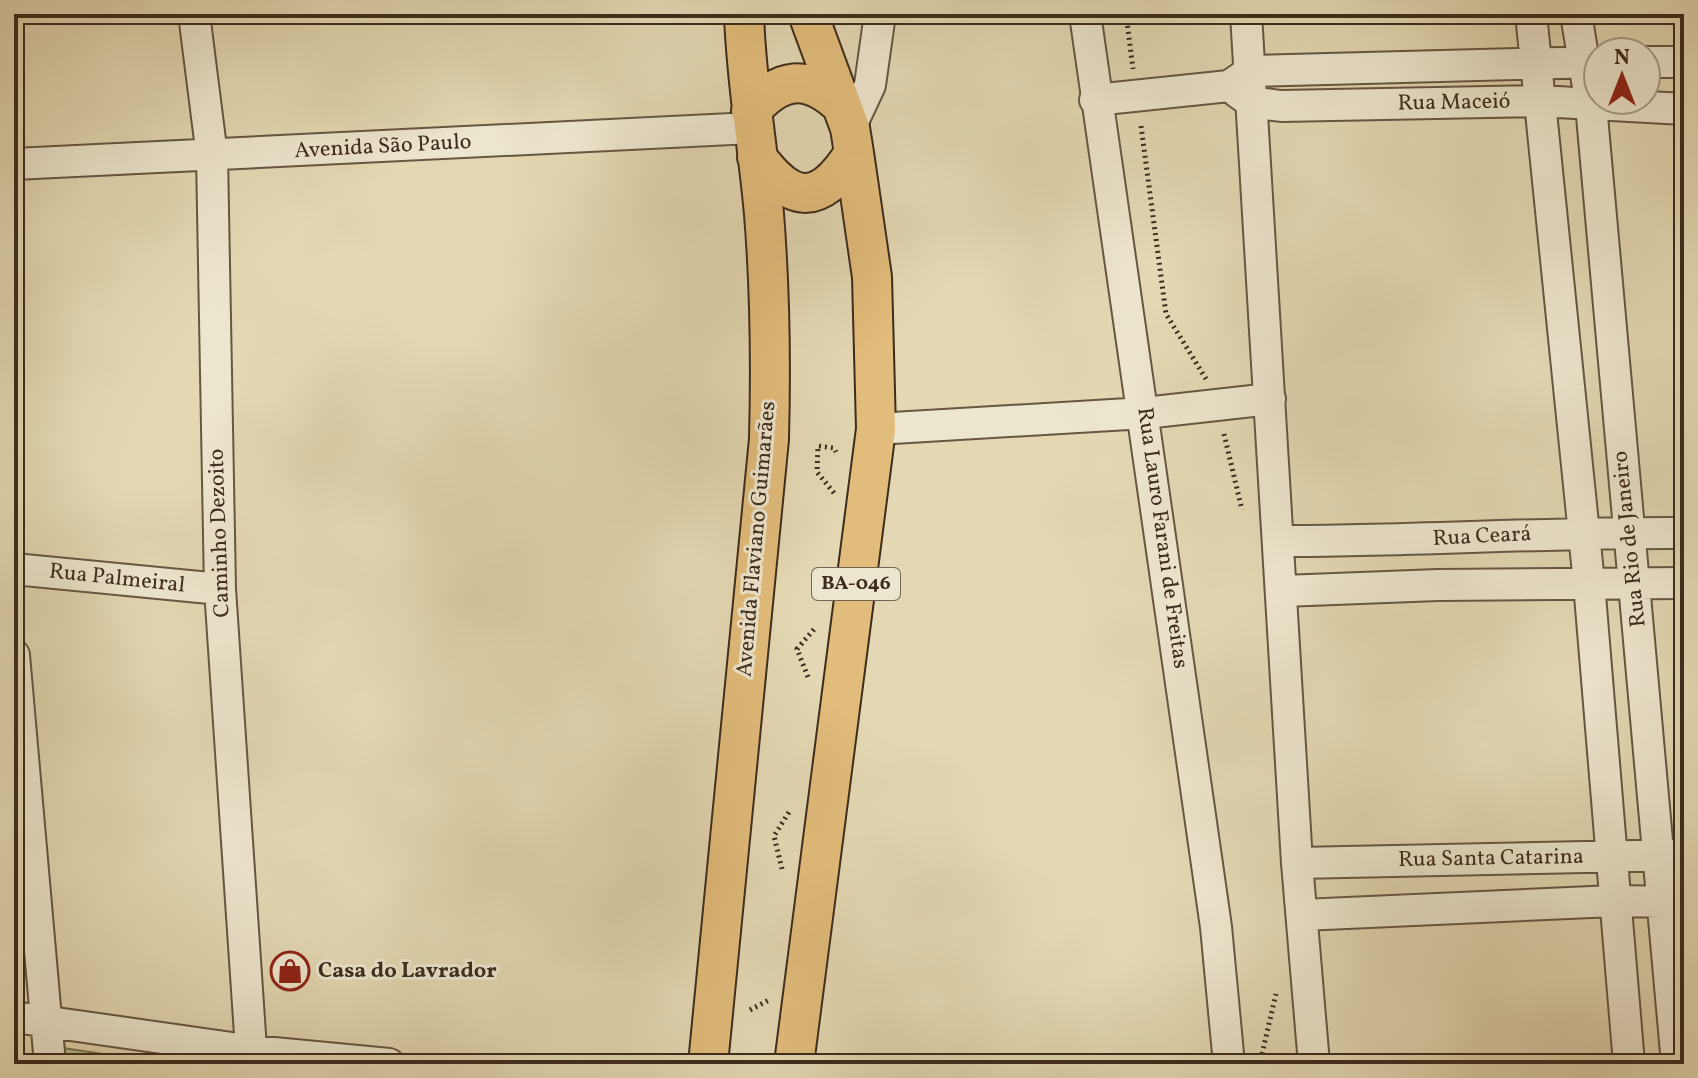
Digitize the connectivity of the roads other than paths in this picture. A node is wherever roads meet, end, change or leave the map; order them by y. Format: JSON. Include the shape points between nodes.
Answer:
{"nodes":[{"id":1,"x":194,"y":14,"type":"edge"},
{"id":2,"x":744,"y":14,"type":"edge"},
{"id":3,"x":808,"y":14,"type":"edge"},
{"id":4,"x":880,"y":14,"type":"edge"},
{"id":5,"x":1085,"y":14,"type":"edge"},
{"id":6,"x":1246,"y":14,"type":"edge"},
{"id":7,"x":1531,"y":14,"type":"edge"},
{"id":8,"x":1576,"y":14,"type":"edge"},
{"id":9,"x":1582,"y":36,"type":"edge"},
{"id":10,"x":1536,"y":61,"type":"junction"},
{"id":11,"x":1582,"y":62,"type":"edge"},
{"id":12,"x":1662,"y":62,"type":"edge"},
{"id":13,"x":1684,"y":62,"type":"edge"},
{"id":14,"x":1244,"y":86,"type":"junction"},
{"id":15,"x":1095,"y":100,"type":"junction"},
{"id":16,"x":1539,"y":101,"type":"junction"},
{"id":17,"x":1582,"y":104,"type":"edge"},
{"id":18,"x":1662,"y":108,"type":"edge"},
{"id":19,"x":1684,"y":109,"type":"edge"},
{"id":20,"x":1592,"y":116,"type":"edge"},
{"id":21,"x":848,"y":129,"type":"junction"},
{"id":22,"x":753,"y":132,"type":"junction"},
{"id":23,"x":212,"y":156,"type":"junction"},
{"id":24,"x":14,"y":164,"type":"edge"},
{"id":25,"x":1270,"y":399,"type":"junction"},
{"id":26,"x":1145,"y":413,"type":"junction"},
{"id":27,"x":876,"y":429,"type":"junction"},
{"id":28,"x":1581,"y":531,"type":"junction"},
{"id":29,"x":1628,"y":533,"type":"junction"},
{"id":30,"x":1684,"y":533,"type":"edge"},
{"id":31,"x":1433,"y":540,"type":"junction"},
{"id":32,"x":1280,"y":541,"type":"junction"},
{"id":33,"x":14,"y":569,"type":"edge"},
{"id":34,"x":1589,"y":583,"type":"junction"},
{"id":35,"x":1684,"y":583,"type":"edge"},
{"id":36,"x":1636,"y":584,"type":"junction"},
{"id":37,"x":1438,"y":585,"type":"junction"},
{"id":38,"x":220,"y":589,"type":"junction"},
{"id":39,"x":1283,"y":591,"type":"junction"},
{"id":40,"x":14,"y":655,"type":"edge"},
{"id":41,"x":1672,"y":855,"type":"edge"},
{"id":42,"x":1612,"y":856,"type":"junction"},
{"id":43,"x":1446,"y":859,"type":"junction"},
{"id":44,"x":1297,"y":863,"type":"junction"},
{"id":45,"x":1614,"y":901,"type":"junction"},
{"id":46,"x":1674,"y":902,"type":"edge"},
{"id":47,"x":1448,"y":909,"type":"junction"},
{"id":48,"x":1302,"y":915,"type":"junction"},
{"id":49,"x":14,"y":1017,"type":"edge"},
{"id":50,"x":48,"y":1021,"type":"junction"},
{"id":51,"x":253,"y":1058,"type":"edge"},
{"id":52,"x":50,"y":1064,"type":"edge"},
{"id":53,"x":389,"y":1064,"type":"edge"},
{"id":54,"x":708,"y":1064,"type":"edge"},
{"id":55,"x":794,"y":1064,"type":"edge"},
{"id":56,"x":1229,"y":1064,"type":"edge"},
{"id":57,"x":1314,"y":1064,"type":"edge"},
{"id":58,"x":1629,"y":1064,"type":"edge"},
{"id":59,"x":1677,"y":1064,"type":"edge"}],
"edges":[{"from":1,"to":23,"type":"street","name":"Caminho Dezoito"},
{"from":2,"to":22,"type":"main road","name":"Avenida Flaviano Guimarães"},
{"from":3,"to":21,"type":"main road","number":"BA-046"},
{"from":4,"to":21,"type":"street","via":[[870,85]]},
{"from":5,"to":15,"type":"street","name":"Rua Lauro Farani de Freitas"},
{"from":6,"to":14,"type":"street"},
{"from":7,"to":10,"type":"street","name":"Rua Rio de Janeiro"},
{"from":8,"to":9,"type":"street","name":"Rua Rio de Janeiro"},
{"from":10,"to":11,"type":"street","name":"Rua Maceió"},
{"from":10,"to":14,"type":"street","name":"Rua Maceió"},
{"from":10,"to":16,"type":"street","name":"Rua Rio de Janeiro"},
{"from":12,"to":13,"type":"street"},
{"from":14,"to":15,"type":"street","name":"Rua Maceió"},
{"from":14,"to":16,"type":"street","name":"Rua Maceió","via":[[1281,106]]},
{"from":14,"to":25,"type":"street"},
{"from":15,"to":26,"type":"street","name":"Rua Lauro Farani de Freitas"},
{"from":16,"to":17,"type":"street","name":"Rua Maceió"},
{"from":16,"to":28,"type":"street","name":"Rua Rio de Janeiro"},
{"from":18,"to":19,"type":"street","name":"Rua Maceió"},
{"from":20,"to":29,"type":"street","name":"Rua Rio de Janeiro"},
{"from":21,"to":22,"type":"main road","via":[[814,83],[800,82],[764,96]]},
{"from":21,"to":22,"type":"main road","via":[[839,177],[827,187],[803,193],[783,187]]},
{"from":21,"to":27,"type":"main road","number":"BA-046","via":[[872,277]]},
{"from":22,"to":23,"type":"street","name":"Avenida São Paulo"},
{"from":22,"to":54,"type":"main road","name":"Avenida Flaviano Guimarães","via":[[771,347],[769,439]]},
{"from":23,"to":24,"type":"street","name":"Avenida São Paulo"},
{"from":23,"to":38,"type":"street","name":"Caminho Dezoito"},
{"from":25,"to":26,"type":"street"},
{"from":25,"to":32,"type":"street"},
{"from":26,"to":27,"type":"street"},
{"from":26,"to":56,"type":"street","name":"Rua Lauro Farani de Freitas","via":[[1216,927]]},
{"from":27,"to":55,"type":"main road","number":"BA-046"},
{"from":28,"to":29,"type":"street","name":"Rua Ceará"},
{"from":28,"to":31,"type":"street","name":"Rua Ceará"},
{"from":28,"to":34,"type":"street","name":"Rua Rio de Janeiro"},
{"from":29,"to":30,"type":"street","name":"Rua Ceará"},
{"from":29,"to":36,"type":"street","name":"Rua Rio de Janeiro"},
{"from":31,"to":32,"type":"street","name":"Rua Ceará"},
{"from":31,"to":37,"type":"street"},
{"from":32,"to":39,"type":"street"},
{"from":33,"to":38,"type":"street","name":"Rua Palmeiral"},
{"from":34,"to":36,"type":"street","name":"Rua Ceará"},
{"from":34,"to":37,"type":"street","name":"Rua Ceará"},
{"from":34,"to":42,"type":"street","name":"Rua Rio de Janeiro"},
{"from":35,"to":36,"type":"street","name":"Rua Ceará"},
{"from":36,"to":41,"type":"street","name":"Rua Rio de Janeiro"},
{"from":37,"to":39,"type":"street","name":"Rua Ceará"},
{"from":38,"to":51,"type":"street","name":"Caminho Dezoito"},
{"from":39,"to":44,"type":"street"},
{"from":40,"to":50,"type":"street"},
{"from":41,"to":42,"type":"street","name":"Rua Santa Catarina"},
{"from":41,"to":46,"type":"street","name":"Rua Rio de Janeiro"},
{"from":42,"to":43,"type":"street","name":"Rua Santa Catarina"},
{"from":42,"to":45,"type":"street","name":"Rua Rio de Janeiro"},
{"from":43,"to":44,"type":"street","name":"Rua Santa Catarina"},
{"from":43,"to":47,"type":"street"},
{"from":44,"to":48,"type":"street"},
{"from":45,"to":46,"type":"street","name":"Rua Santa Catarina"},
{"from":45,"to":47,"type":"street","name":"Rua Santa Catarina"},
{"from":45,"to":58,"type":"street","name":"Rua Rio de Janeiro"},
{"from":46,"to":59,"type":"street","name":"Rua Rio de Janeiro"},
{"from":47,"to":48,"type":"street","name":"Rua Santa Catarina"},
{"from":48,"to":57,"type":"street"},
{"from":49,"to":50,"type":"street"},
{"from":50,"to":51,"type":"street"},
{"from":50,"to":52,"type":"street"},
{"from":51,"to":53,"type":"street"}]}
